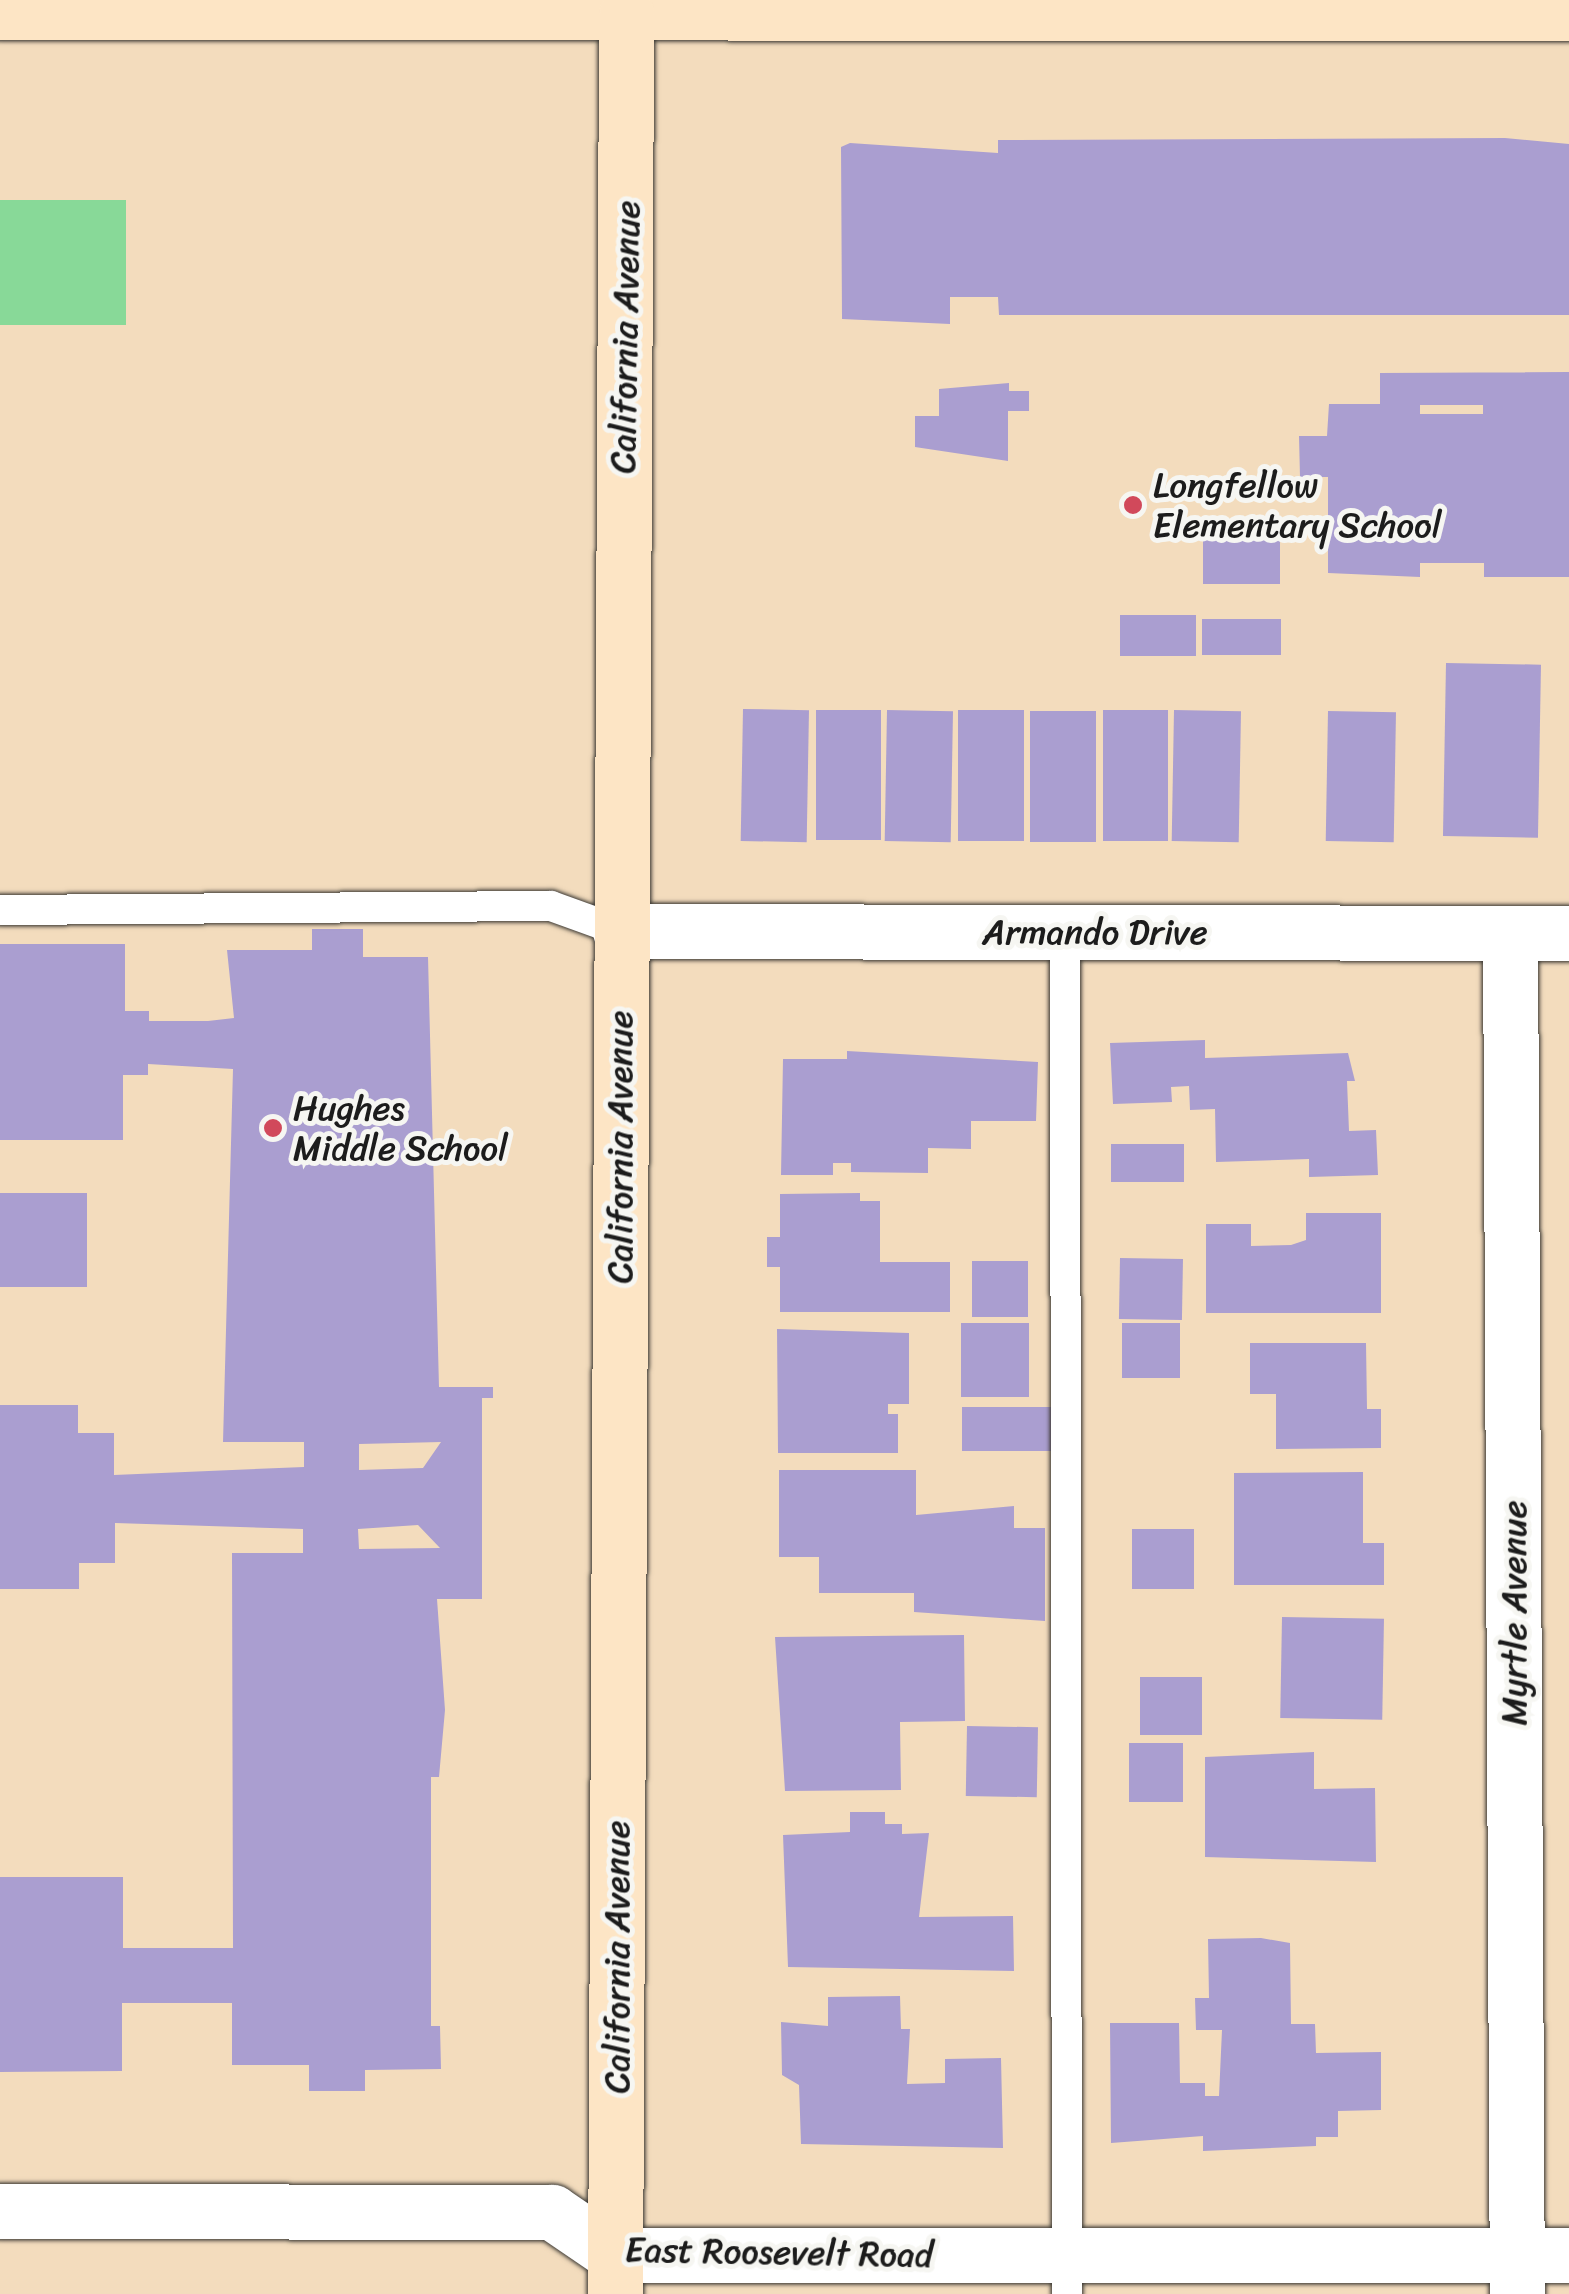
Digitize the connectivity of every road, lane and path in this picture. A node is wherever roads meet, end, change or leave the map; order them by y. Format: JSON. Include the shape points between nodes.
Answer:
{"nodes":[{"id":1,"x":169,"y":6,"type":"edge"},
{"id":2,"x":626,"y":7,"type":"edge"},
{"id":3,"x":1405,"y":7,"type":"edge"},
{"id":4,"x":0,"y":12,"type":"edge"},
{"id":5,"x":1569,"y":13,"type":"edge"},
{"id":6,"x":0,"y":910,"type":"edge"},
{"id":7,"x":620,"y":931,"type":"junction"},
{"id":8,"x":1065,"y":932,"type":"junction"},
{"id":9,"x":1510,"y":933,"type":"junction"},
{"id":10,"x":1569,"y":933,"type":"edge"},
{"id":11,"x":0,"y":2211,"type":"edge"},
{"id":12,"x":1534,"y":2268,"type":"edge"},
{"id":13,"x":616,"y":2274,"type":"edge"},
{"id":14,"x":1068,"y":2274,"type":"edge"}],
"edges":[{"from":1,"to":2,"type":"street"},
{"from":1,"to":4,"type":"street"},
{"from":2,"to":3,"type":"street"},
{"from":2,"to":7,"type":"street","name":"California Avenue"},
{"from":3,"to":5,"type":"street"},
{"from":6,"to":7,"type":"lane","via":[[552,906]]},
{"from":7,"to":8,"type":"street","name":"Armando Drive"},
{"from":7,"to":13,"type":"street","name":"California Avenue"},
{"from":8,"to":9,"type":"street","name":"Armando Drive"},
{"from":8,"to":14,"type":"lane"},
{"from":9,"to":10,"type":"street","name":"Armando Drive"},
{"from":9,"to":12,"type":"street","name":"Myrtle Avenue"},
{"from":11,"to":13,"type":"street","name":"East Roosevelt Road","via":[[552,2212]]},
{"from":12,"to":14,"type":"street","name":"East Roosevelt Road"},
{"from":13,"to":14,"type":"street","name":"East Roosevelt Road"}]}
